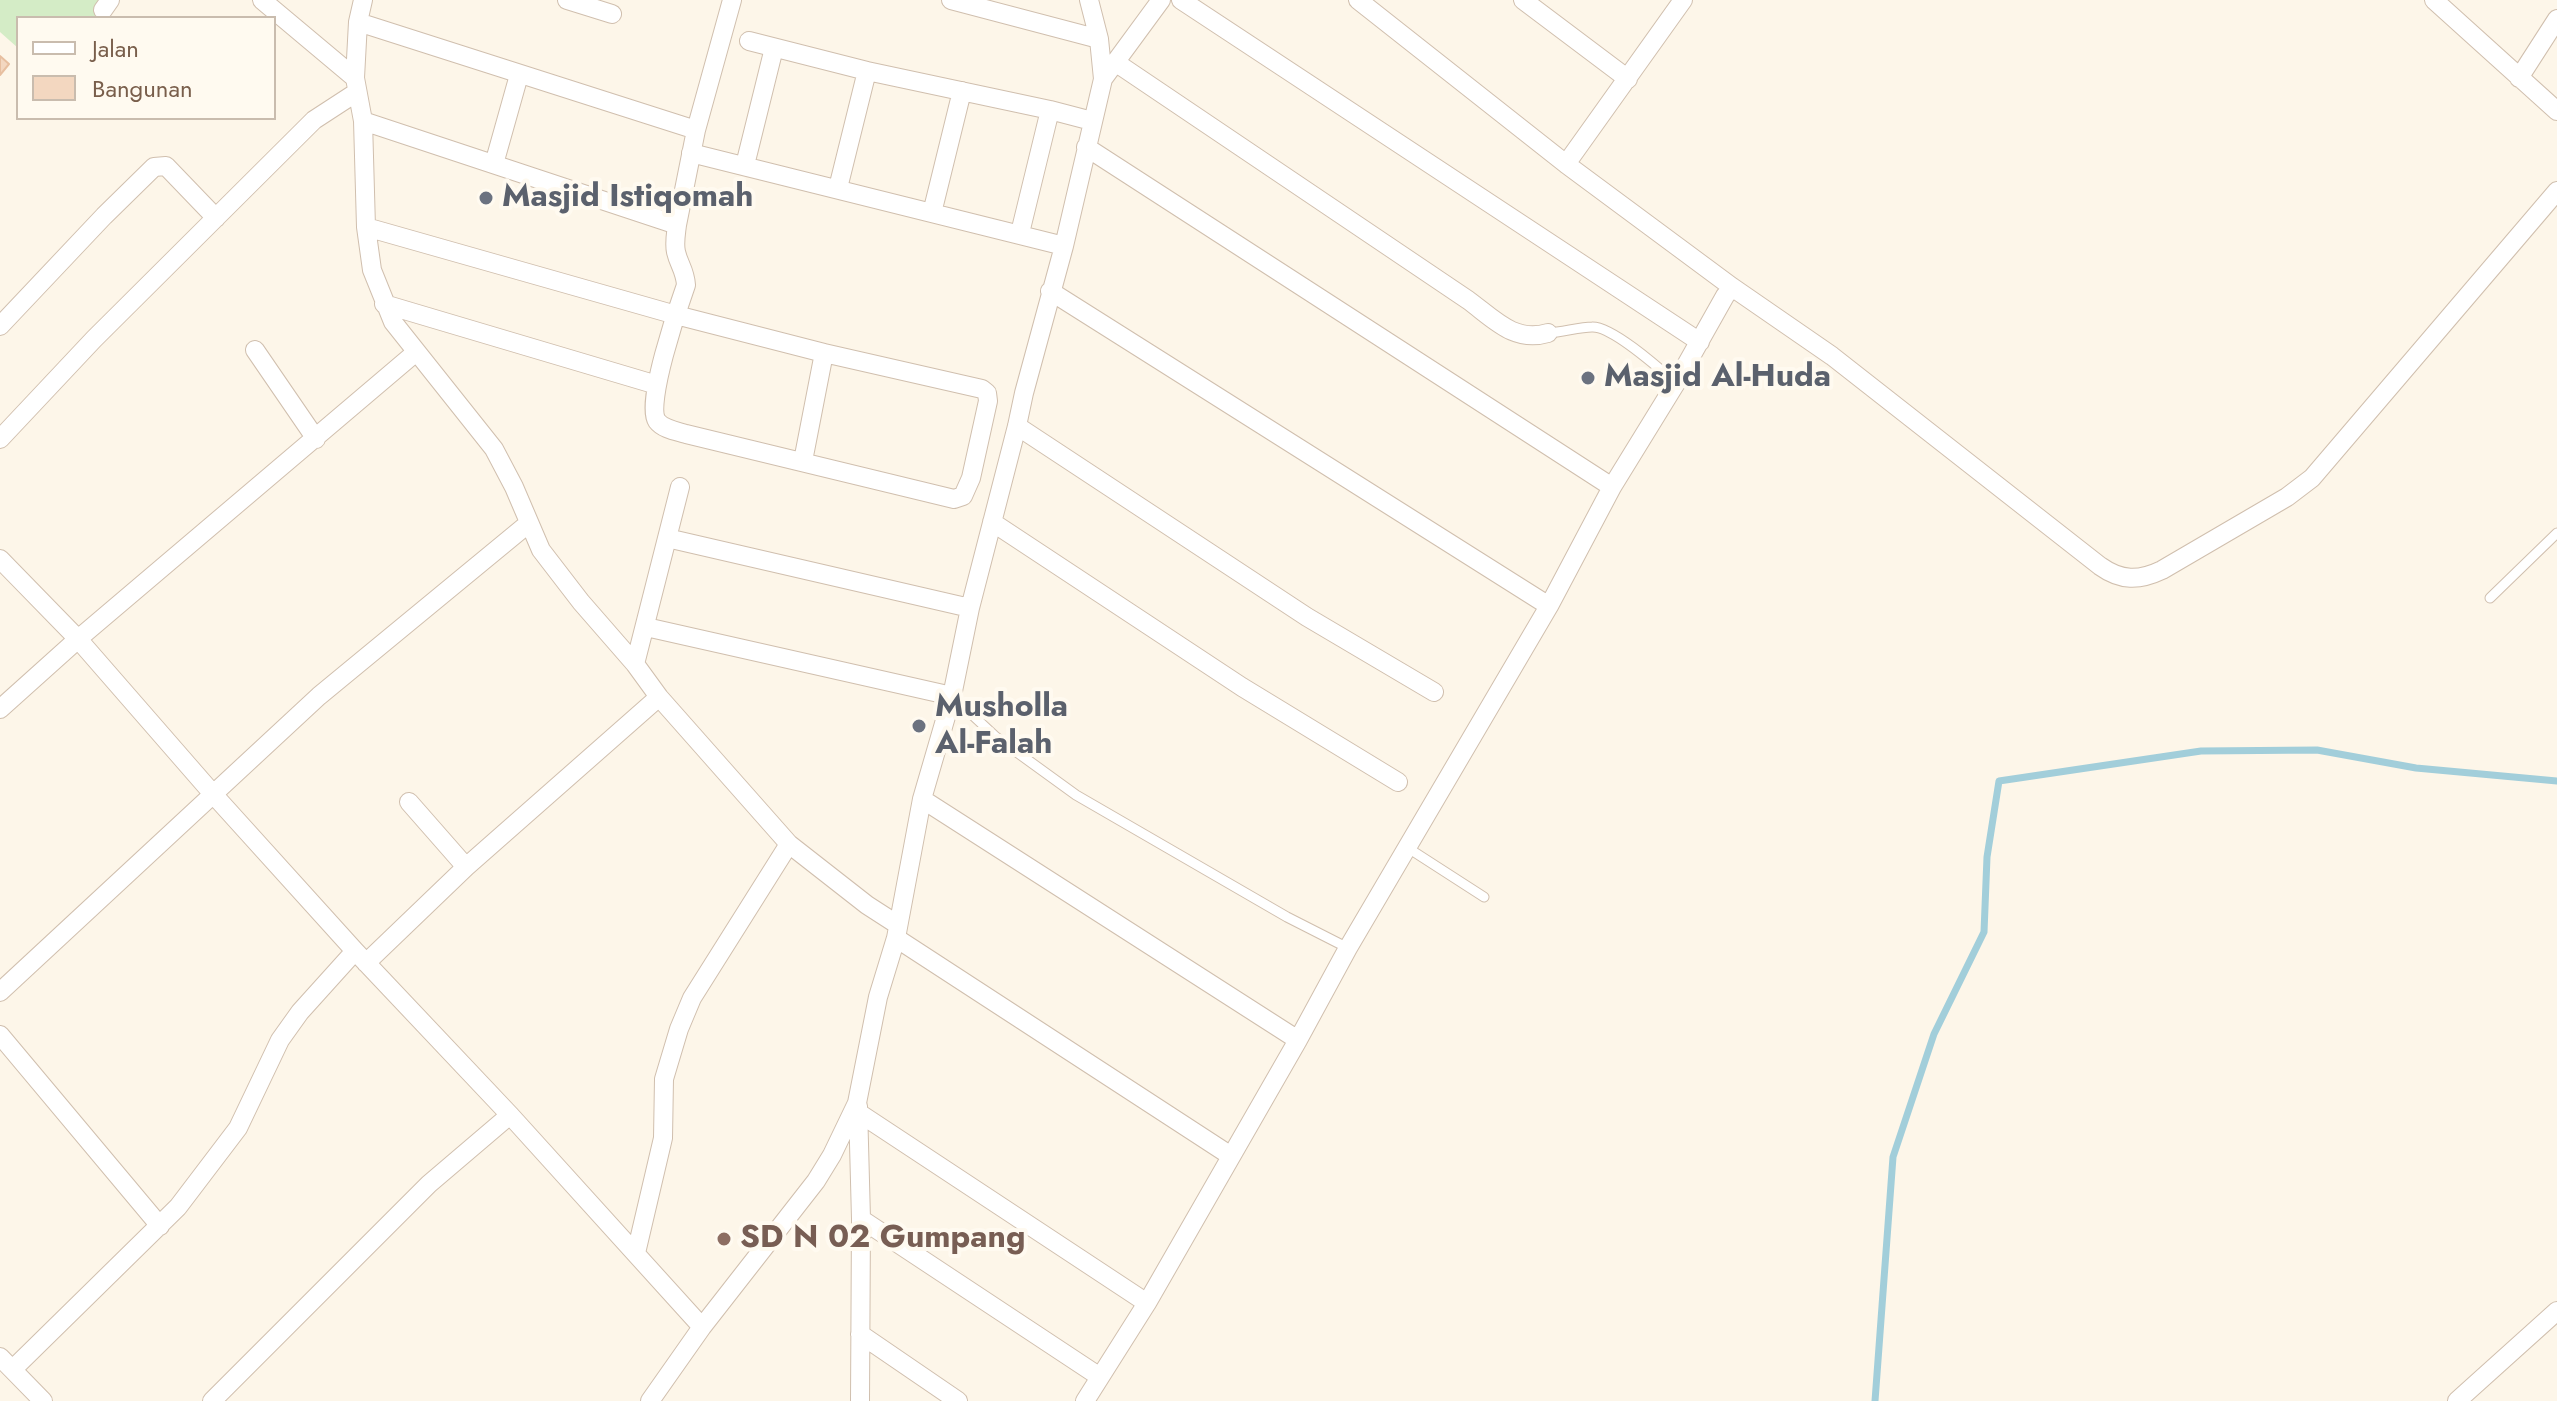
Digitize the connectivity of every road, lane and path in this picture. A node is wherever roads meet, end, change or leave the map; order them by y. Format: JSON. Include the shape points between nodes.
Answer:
{"nodes":[{"id":1,"x":262,"y":0,"type":"edge"},
{"id":2,"x":363,"y":0,"type":"edge"},
{"id":3,"x":567,"y":0,"type":"edge"},
{"id":4,"x":732,"y":0,"type":"edge"},
{"id":5,"x":951,"y":0,"type":"edge"},
{"id":6,"x":1089,"y":0,"type":"edge"},
{"id":7,"x":1161,"y":0,"type":"edge"},
{"id":8,"x":1181,"y":0,"type":"edge"},
{"id":9,"x":1358,"y":0,"type":"edge"},
{"id":10,"x":1523,"y":0,"type":"edge"},
{"id":11,"x":2434,"y":0,"type":"edge"},
{"id":12,"x":1677,"y":2,"type":"edge"},
{"id":13,"x":612,"y":14,"type":"dead end"},
{"id":14,"x":2557,"y":19,"type":"edge"},
{"id":15,"x":358,"y":22,"type":"junction"},
{"id":16,"x":1099,"y":39,"type":"junction"},
{"id":17,"x":749,"y":41,"type":"dead end"},
{"id":18,"x":774,"y":48,"type":"junction"},
{"id":19,"x":1115,"y":62,"type":"junction"},
{"id":20,"x":867,"y":71,"type":"junction"},
{"id":21,"x":519,"y":75,"type":"junction"},
{"id":22,"x":2519,"y":78,"type":"junction"},
{"id":23,"x":1103,"y":79,"type":"junction"},
{"id":24,"x":1628,"y":79,"type":"junction"},
{"id":25,"x":356,"y":85,"type":"junction"},
{"id":26,"x":962,"y":91,"type":"junction"},
{"id":27,"x":1050,"y":110,"type":"junction"},
{"id":28,"x":2557,"y":111,"type":"edge"},
{"id":29,"x":363,"y":121,"type":"junction"},
{"id":30,"x":1092,"y":121,"type":"junction"},
{"id":31,"x":696,"y":130,"type":"junction"},
{"id":32,"x":1086,"y":147,"type":"junction"},
{"id":33,"x":691,"y":153,"type":"junction"},
{"id":34,"x":494,"y":164,"type":"junction"},
{"id":35,"x":1566,"y":164,"type":"junction"},
{"id":36,"x":745,"y":165,"type":"junction"},
{"id":37,"x":838,"y":188,"type":"junction"},
{"id":38,"x":2557,"y":191,"type":"edge"},
{"id":39,"x":932,"y":213,"type":"junction"},
{"id":40,"x":216,"y":218,"type":"junction"},
{"id":41,"x":677,"y":225,"type":"junction"},
{"id":42,"x":366,"y":227,"type":"junction"},
{"id":43,"x":1020,"y":233,"type":"junction"},
{"id":44,"x":1064,"y":246,"type":"junction"},
{"id":45,"x":1732,"y":287,"type":"junction"},
{"id":46,"x":1050,"y":291,"type":"junction"},
{"id":47,"x":384,"y":304,"type":"junction"},
{"id":48,"x":676,"y":315,"type":"junction"},
{"id":49,"x":0,"y":326,"type":"edge"},
{"id":50,"x":1548,"y":333,"type":"joint"},
{"id":51,"x":1700,"y":342,"type":"junction"},
{"id":52,"x":255,"y":350,"type":"dead end"},
{"id":53,"x":415,"y":353,"type":"junction"},
{"id":54,"x":824,"y":353,"type":"junction"},
{"id":55,"x":1676,"y":383,"type":"junction"},
{"id":56,"x":657,"y":385,"type":"junction"},
{"id":57,"x":1017,"y":426,"type":"junction"},
{"id":58,"x":0,"y":439,"type":"edge"},
{"id":59,"x":316,"y":439,"type":"junction"},
{"id":60,"x":979,"y":441,"type":"junction"},
{"id":61,"x":1010,"y":449,"type":"junction"},
{"id":62,"x":803,"y":461,"type":"junction"},
{"id":63,"x":680,"y":487,"type":"dead end"},
{"id":64,"x":1612,"y":487,"type":"junction"},
{"id":65,"x":992,"y":522,"type":"junction"},
{"id":66,"x":529,"y":523,"type":"junction"},
{"id":67,"x":2557,"y":533,"type":"edge"},
{"id":68,"x":667,"y":538,"type":"junction"},
{"id":69,"x":0,"y":559,"type":"edge"},
{"id":70,"x":2490,"y":598,"type":"dead end"},
{"id":71,"x":1549,"y":606,"type":"junction"},
{"id":72,"x":970,"y":608,"type":"junction"},
{"id":73,"x":646,"y":627,"type":"junction"},
{"id":74,"x":78,"y":639,"type":"junction"},
{"id":75,"x":635,"y":664,"type":"junction"},
{"id":76,"x":1434,"y":692,"type":"dead end"},
{"id":77,"x":952,"y":696,"type":"junction"},
{"id":78,"x":659,"y":697,"type":"junction"},
{"id":79,"x":0,"y":709,"type":"edge"},
{"id":80,"x":1398,"y":782,"type":"dead end"},
{"id":81,"x":213,"y":794,"type":"junction"},
{"id":82,"x":922,"y":799,"type":"junction"},
{"id":83,"x":409,"y":802,"type":"dead end"},
{"id":84,"x":789,"y":844,"type":"junction"},
{"id":85,"x":1408,"y":848,"type":"junction"},
{"id":86,"x":466,"y":867,"type":"junction"},
{"id":87,"x":1484,"y":897,"type":"dead end"},
{"id":88,"x":897,"y":932,"type":"junction"},
{"id":89,"x":1348,"y":948,"type":"junction"},
{"id":90,"x":360,"y":957,"type":"junction"},
{"id":91,"x":0,"y":992,"type":"edge"},
{"id":92,"x":0,"y":1035,"type":"edge"},
{"id":93,"x":1298,"y":1040,"type":"junction"},
{"id":94,"x":858,"y":1108,"type":"junction"},
{"id":95,"x":510,"y":1115,"type":"junction"},
{"id":96,"x":1231,"y":1156,"type":"junction"},
{"id":97,"x":861,"y":1219,"type":"junction"},
{"id":98,"x":160,"y":1226,"type":"junction"},
{"id":99,"x":636,"y":1253,"type":"junction"},
{"id":100,"x":1147,"y":1303,"type":"junction"},
{"id":101,"x":2557,"y":1311,"type":"edge"},
{"id":102,"x":702,"y":1327,"type":"junction"},
{"id":103,"x":860,"y":1334,"type":"junction"},
{"id":104,"x":6,"y":1363,"type":"edge"},
{"id":105,"x":1100,"y":1377,"type":"junction"},
{"id":106,"x":39,"y":1400,"type":"edge"},
{"id":107,"x":212,"y":1401,"type":"edge"},
{"id":108,"x":650,"y":1401,"type":"edge"},
{"id":109,"x":860,"y":1401,"type":"edge"},
{"id":110,"x":958,"y":1401,"type":"edge"},
{"id":111,"x":1085,"y":1401,"type":"edge"},
{"id":112,"x":2457,"y":1401,"type":"edge"}],
"edges":[{"from":1,"to":25,"type":"street"},
{"from":2,"to":15,"type":"street"},
{"from":3,"to":13,"type":"street"},
{"from":4,"to":31,"type":"street"},
{"from":5,"to":16,"type":"street"},
{"from":6,"to":16,"type":"street"},
{"from":7,"to":19,"type":"street"},
{"from":8,"to":51,"type":"street"},
{"from":9,"to":35,"type":"street"},
{"from":10,"to":24,"type":"street"},
{"from":11,"to":22,"type":"street"},
{"from":12,"to":24,"type":"street"},
{"from":14,"to":22,"type":"street"},
{"from":15,"to":21,"type":"street"},
{"from":15,"to":25,"type":"street"},
{"from":16,"to":23,"type":"street"},
{"from":17,"to":18,"type":"street"},
{"from":18,"to":20,"type":"street"},
{"from":18,"to":36,"type":"street"},
{"from":19,"to":23,"type":"street"},
{"from":19,"to":50,"type":"street","via":[[1515,334],[1533,338]]},
{"from":20,"to":26,"type":"street"},
{"from":20,"to":37,"type":"street"},
{"from":21,"to":31,"type":"street"},
{"from":21,"to":34,"type":"street"},
{"from":22,"to":28,"type":"street"},
{"from":23,"to":30,"type":"street"},
{"from":24,"to":35,"type":"street"},
{"from":25,"to":29,"type":"street"},
{"from":25,"to":40,"type":"street"},
{"from":26,"to":27,"type":"street"},
{"from":26,"to":39,"type":"street"},
{"from":27,"to":30,"type":"street"},
{"from":27,"to":43,"type":"street"},
{"from":29,"to":34,"type":"street"},
{"from":29,"to":42,"type":"street"},
{"from":30,"to":32,"type":"street"},
{"from":31,"to":33,"type":"street"},
{"from":32,"to":44,"type":"street"},
{"from":32,"to":64,"type":"street"},
{"from":33,"to":36,"type":"street"},
{"from":33,"to":41,"type":"street"},
{"from":34,"to":41,"type":"street"},
{"from":35,"to":45,"type":"street"},
{"from":36,"to":37,"type":"street"},
{"from":37,"to":39,"type":"street"},
{"from":38,"to":45,"type":"street","via":[[2312,478],[2145,578],[2113,576],[1832,356]]},
{"from":39,"to":43,"type":"street"},
{"from":40,"to":49,"type":"street","via":[[166,166],[154,167]]},
{"from":40,"to":58,"type":"street"},
{"from":41,"to":48,"type":"street","via":[[676,255],[686,285]]},
{"from":42,"to":47,"type":"street"},
{"from":42,"to":48,"type":"street"},
{"from":43,"to":44,"type":"street"},
{"from":44,"to":46,"type":"street"},
{"from":45,"to":51,"type":"street"},
{"from":46,"to":57,"type":"street"},
{"from":46,"to":71,"type":"street"},
{"from":47,"to":53,"type":"street"},
{"from":47,"to":56,"type":"street"},
{"from":48,"to":54,"type":"street"},
{"from":48,"to":56,"type":"street"},
{"from":50,"to":55,"type":"lane","via":[[1602,329]]},
{"from":51,"to":55,"type":"street"},
{"from":52,"to":59,"type":"street"},
{"from":53,"to":59,"type":"street"},
{"from":53,"to":66,"type":"street","via":[[494,449]]},
{"from":54,"to":60,"type":"street","via":[[982,389],[988,401]]},
{"from":54,"to":62,"type":"street"},
{"from":55,"to":64,"type":"street"},
{"from":56,"to":62,"type":"street","via":[[653,410],[666,428]]},
{"from":57,"to":61,"type":"street"},
{"from":57,"to":76,"type":"street","via":[[1307,617]]},
{"from":59,"to":74,"type":"street"},
{"from":60,"to":61,"type":"street"},
{"from":60,"to":62,"type":"street","via":[[971,478],[963,496],[954,499]]},
{"from":61,"to":65,"type":"street"},
{"from":63,"to":68,"type":"street"},
{"from":64,"to":71,"type":"street"},
{"from":65,"to":72,"type":"street"},
{"from":65,"to":80,"type":"street","via":[[1242,687]]},
{"from":66,"to":75,"type":"street","via":[[541,550]]},
{"from":66,"to":81,"type":"street","via":[[319,696]]},
{"from":67,"to":70,"type":"lane"},
{"from":68,"to":72,"type":"street"},
{"from":68,"to":73,"type":"street"},
{"from":69,"to":74,"type":"street"},
{"from":71,"to":85,"type":"street"},
{"from":72,"to":77,"type":"street"},
{"from":73,"to":75,"type":"street"},
{"from":73,"to":77,"type":"street"},
{"from":74,"to":79,"type":"street"},
{"from":74,"to":81,"type":"street"},
{"from":75,"to":78,"type":"street"},
{"from":77,"to":82,"type":"street"},
{"from":77,"to":89,"type":"lane","via":[[996,737],[1076,795]]},
{"from":78,"to":84,"type":"street"},
{"from":78,"to":86,"type":"street"},
{"from":81,"to":90,"type":"street"},
{"from":81,"to":91,"type":"street"},
{"from":82,"to":88,"type":"street"},
{"from":82,"to":93,"type":"street"},
{"from":83,"to":86,"type":"street"},
{"from":84,"to":88,"type":"street"},
{"from":84,"to":99,"type":"street","via":[[692,998],[679,1029],[664,1079],[663,1138]]},
{"from":85,"to":87,"type":"lane"},
{"from":85,"to":89,"type":"street"},
{"from":86,"to":90,"type":"street"},
{"from":88,"to":94,"type":"street","via":[[878,997]]},
{"from":88,"to":96,"type":"street"},
{"from":89,"to":93,"type":"street"},
{"from":90,"to":95,"type":"street"},
{"from":90,"to":98,"type":"street","via":[[300,1012],[262,1073],[238,1128]]},
{"from":92,"to":98,"type":"street"},
{"from":93,"to":96,"type":"street"},
{"from":94,"to":97,"type":"street"},
{"from":94,"to":100,"type":"street"},
{"from":94,"to":102,"type":"street","via":[[816,1181]]},
{"from":95,"to":99,"type":"street"},
{"from":95,"to":107,"type":"street","via":[[429,1184]]},
{"from":96,"to":100,"type":"street"},
{"from":97,"to":103,"type":"street"},
{"from":97,"to":105,"type":"street"},
{"from":98,"to":104,"type":"street"},
{"from":99,"to":102,"type":"street"},
{"from":100,"to":105,"type":"street"},
{"from":101,"to":112,"type":"street"},
{"from":102,"to":108,"type":"street"},
{"from":103,"to":109,"type":"street"},
{"from":103,"to":110,"type":"street"},
{"from":104,"to":106,"type":"street"},
{"from":105,"to":111,"type":"street"}]}
